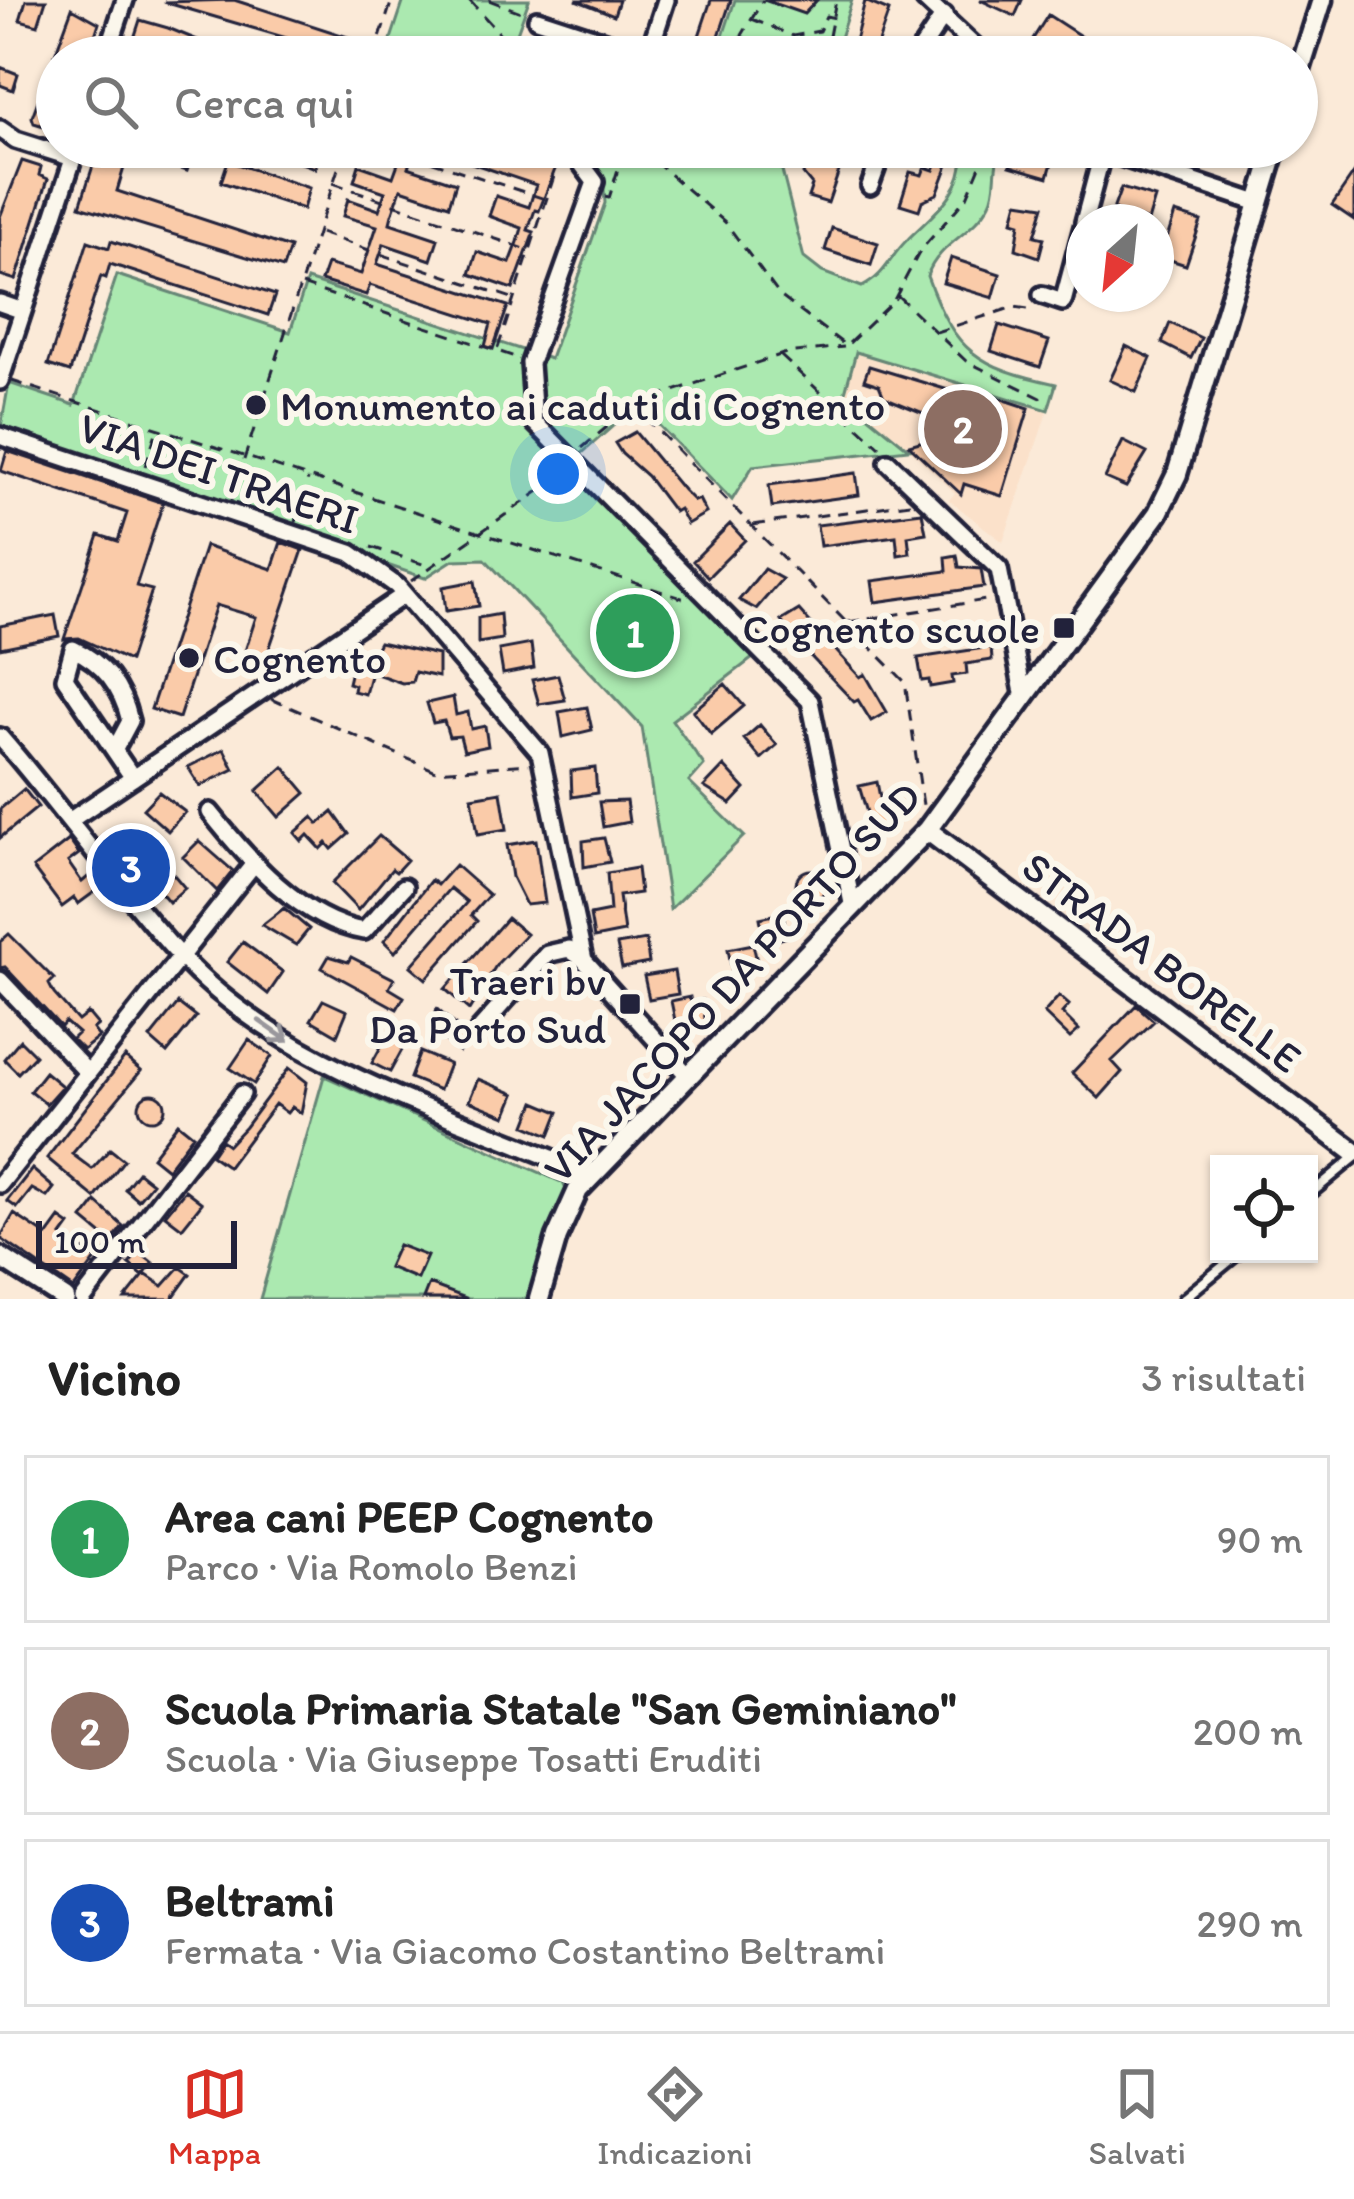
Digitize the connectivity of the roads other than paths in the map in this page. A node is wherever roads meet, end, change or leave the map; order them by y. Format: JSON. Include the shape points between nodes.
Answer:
{"nodes":[{"id":1,"x":125,"y":0,"type":"edge"},
{"id":2,"x":666,"y":0,"type":"edge"},
{"id":3,"x":925,"y":0,"type":"edge"},
{"id":4,"x":1322,"y":0,"type":"edge"},
{"id":5,"x":944,"y":15,"type":"junction"},
{"id":6,"x":537,"y":19,"type":"road end"},
{"id":7,"x":113,"y":36,"type":"edge"},
{"id":8,"x":589,"y":36,"type":"edge"},
{"id":9,"x":654,"y":36,"type":"edge"},
{"id":10,"x":930,"y":36,"type":"edge"},
{"id":11,"x":965,"y":36,"type":"edge"},
{"id":12,"x":1311,"y":36,"type":"edge"},
{"id":13,"x":0,"y":129,"type":"edge"},
{"id":14,"x":36,"y":144,"type":"edge"},
{"id":15,"x":70,"y":168,"type":"edge"},
{"id":16,"x":585,"y":168,"type":"edge"},
{"id":17,"x":876,"y":168,"type":"edge"},
{"id":18,"x":1096,"y":168,"type":"edge"},
{"id":19,"x":1156,"y":168,"type":"edge"},
{"id":20,"x":1269,"y":168,"type":"edge"},
{"id":21,"x":870,"y":186,"type":"dead end"},
{"id":22,"x":1258,"y":203,"type":"junction"},
{"id":23,"x":1088,"y":204,"type":"edge"},
{"id":24,"x":1066,"y":291,"type":"edge"},
{"id":25,"x":1042,"y":295,"type":"road end"},
{"id":26,"x":0,"y":302,"type":"edge"},
{"id":27,"x":23,"y":311,"type":"junction"},
{"id":28,"x":1,"y":379,"type":"edge"},
{"id":29,"x":0,"y":436,"type":"edge"},
{"id":30,"x":888,"y":462,"type":"road end"},
{"id":31,"x":402,"y":592,"type":"junction"},
{"id":32,"x":1024,"y":698,"type":"junction"},
{"id":33,"x":0,"y":737,"type":"edge"},
{"id":34,"x":115,"y":749,"type":"junction"},
{"id":35,"x":133,"y":778,"type":"junction"},
{"id":36,"x":210,"y":812,"type":"dead end"},
{"id":37,"x":72,"y":819,"type":"junction"},
{"id":38,"x":928,"y":830,"type":"junction"},
{"id":39,"x":253,"y":865,"type":"junction"},
{"id":40,"x":404,"y":887,"type":"dead end"},
{"id":41,"x":853,"y":908,"type":"junction"},
{"id":42,"x":182,"y":958,"type":"junction"},
{"id":43,"x":584,"y":960,"type":"junction"},
{"id":44,"x":0,"y":980,"type":"edge"},
{"id":45,"x":479,"y":1030,"type":"dead end"},
{"id":46,"x":87,"y":1072,"type":"junction"},
{"id":47,"x":689,"y":1076,"type":"junction"},
{"id":48,"x":242,"y":1094,"type":"dead end"},
{"id":49,"x":1354,"y":1155,"type":"edge"},
{"id":50,"x":587,"y":1179,"type":"junction"},
{"id":51,"x":0,"y":1184,"type":"edge"},
{"id":52,"x":1318,"y":1187,"type":"edge"},
{"id":53,"x":0,"y":1257,"type":"edge"},
{"id":54,"x":1227,"y":1263,"type":"edge"},
{"id":55,"x":65,"y":1299,"type":"edge"},
{"id":56,"x":83,"y":1299,"type":"edge"},
{"id":57,"x":539,"y":1299,"type":"edge"},
{"id":58,"x":1183,"y":1299,"type":"edge"}],
"edges":[{"from":1,"to":7,"type":"street"},
{"from":2,"to":9,"type":"street"},
{"from":3,"to":5,"type":"street"},
{"from":4,"to":12,"type":"street"},
{"from":5,"to":10,"type":"street"},
{"from":5,"to":11,"type":"street"},
{"from":6,"to":8,"type":"street"},
{"from":13,"to":14,"type":"street"},
{"from":15,"to":27,"type":"street"},
{"from":16,"to":41,"type":"street","via":[[594,176],[592,193],[530,362],[534,422],[810,700]]},
{"from":17,"to":21,"type":"street"},
{"from":18,"to":23,"type":"street"},
{"from":19,"to":22,"type":"street"},
{"from":20,"to":22,"type":"street","name":"VIA JACOPO DA PORTO SUD"},
{"from":22,"to":32,"type":"street","name":"VIA JACOPO DA PORTO SUD","via":[[1169,495]]},
{"from":24,"to":25,"type":"street","via":[[1063,302]]},
{"from":26,"to":27,"type":"street"},
{"from":27,"to":28,"type":"street"},
{"from":29,"to":31,"type":"street","name":"VIA DEI TRAERI","via":[[351,553]]},
{"from":30,"to":32,"type":"street","via":[[991,557]]},
{"from":31,"to":35,"type":"street"},
{"from":31,"to":43,"type":"street","name":"VIA DEI TRAERI","via":[[539,753]]},
{"from":32,"to":38,"type":"street","name":"VIA JACOPO DA PORTO SUD"},
{"from":33,"to":37,"type":"street"},
{"from":34,"to":34,"type":"street","via":[[130,721],[126,706],[106,668],[73,649],[65,678]]},
{"from":34,"to":35,"type":"street"},
{"from":35,"to":37,"type":"street"},
{"from":36,"to":39,"type":"street"},
{"from":37,"to":42,"type":"street"},
{"from":38,"to":41,"type":"street","name":"VIA JACOPO DA PORTO SUD"},
{"from":38,"to":49,"type":"street","name":"STRADA BORELLE"},
{"from":39,"to":40,"type":"street","via":[[340,927],[364,931]]},
{"from":39,"to":42,"type":"street"},
{"from":41,"to":47,"type":"street","name":"VIA JACOPO DA PORTO SUD"},
{"from":42,"to":46,"type":"street"},
{"from":42,"to":50,"type":"street","one_way":true,"via":[[298,1048]]},
{"from":43,"to":45,"type":"street","via":[[569,949],[547,954]]},
{"from":43,"to":47,"type":"street"},
{"from":44,"to":46,"type":"street"},
{"from":46,"to":51,"type":"street"},
{"from":47,"to":50,"type":"street","name":"VIA JACOPO DA PORTO SUD"},
{"from":48,"to":56,"type":"street"},
{"from":49,"to":52,"type":"lane"},
{"from":50,"to":57,"type":"street","name":"VIA JACOPO DA PORTO SUD","via":[[562,1224]]},
{"from":53,"to":55,"type":"street"},
{"from":54,"to":58,"type":"lane"}]}
